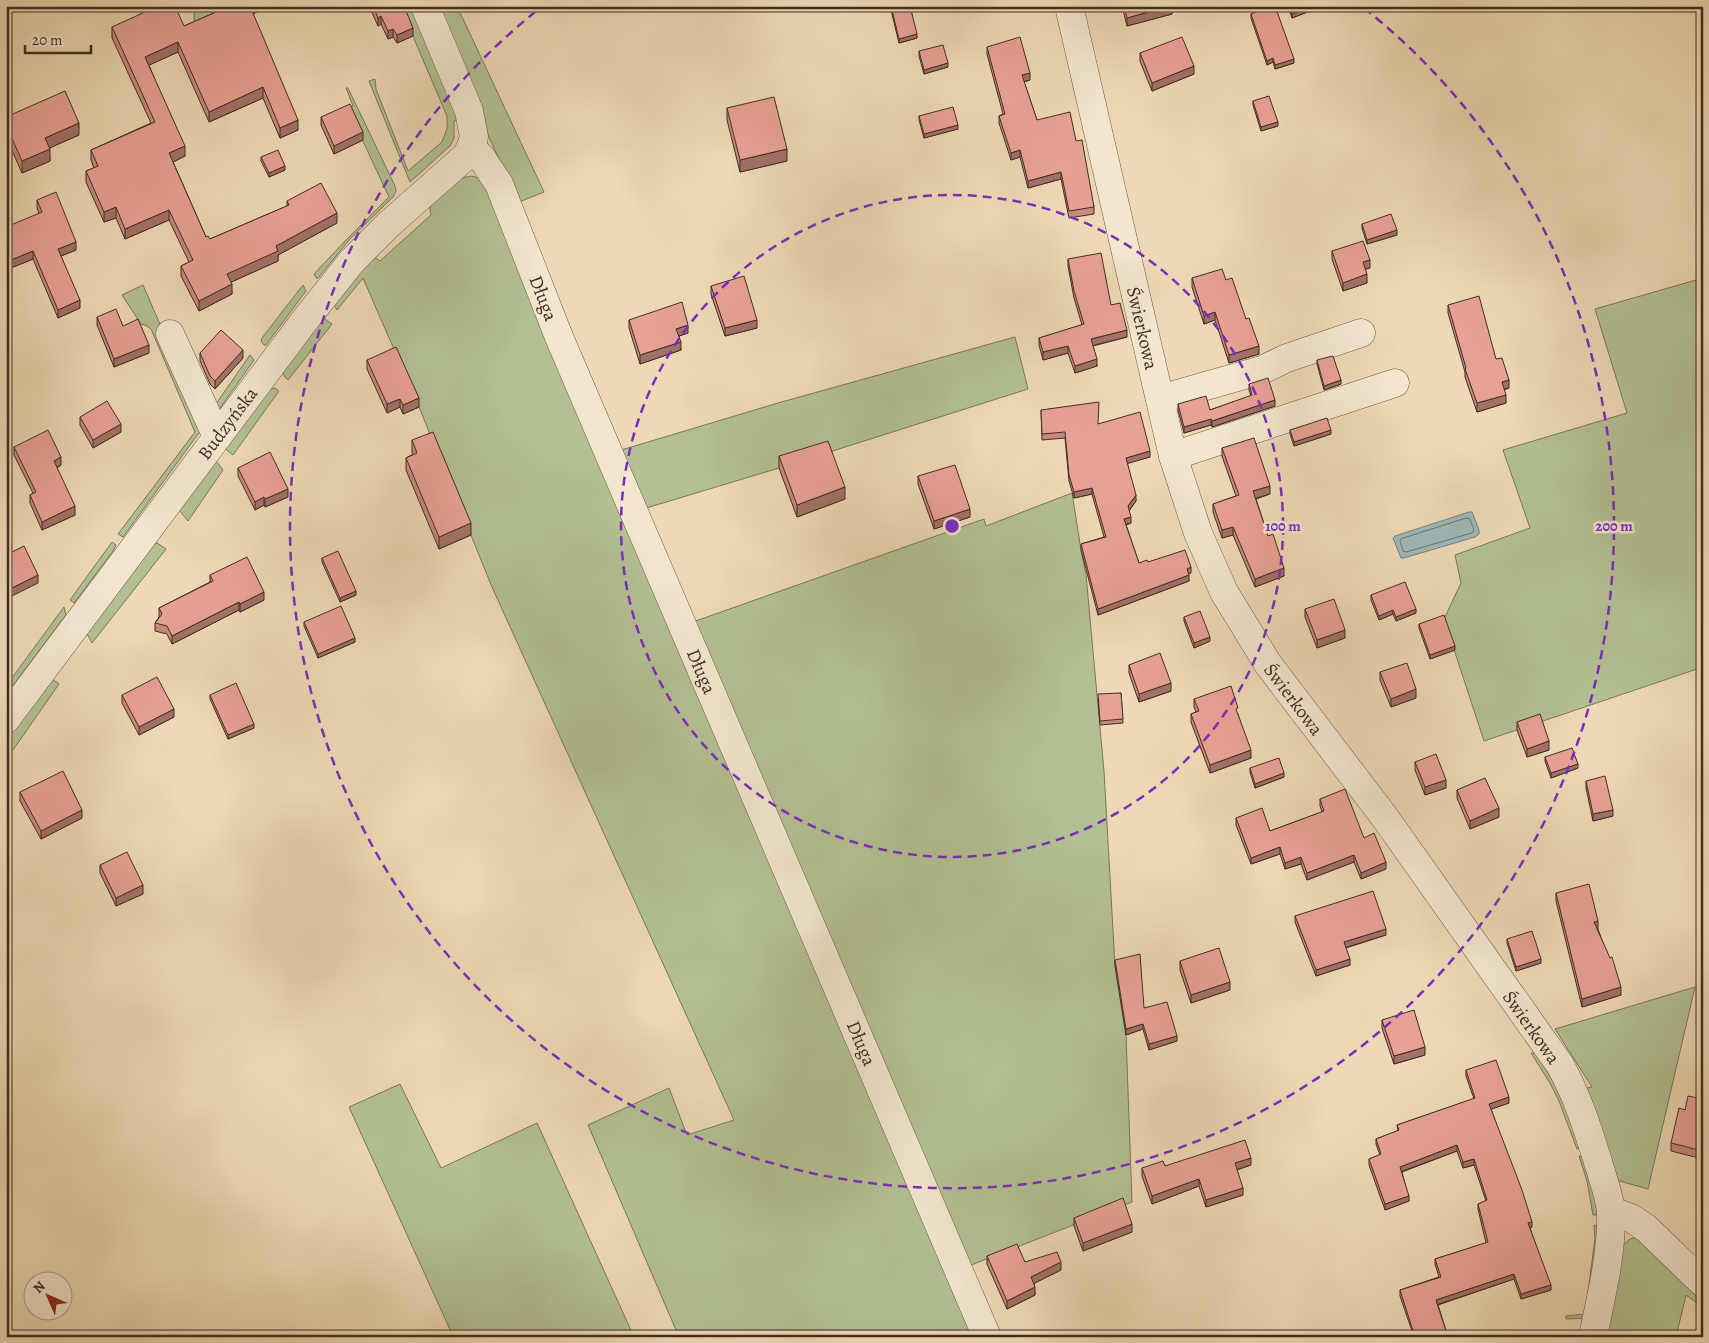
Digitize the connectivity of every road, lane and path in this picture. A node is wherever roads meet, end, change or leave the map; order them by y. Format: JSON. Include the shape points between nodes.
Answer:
{"nodes":[{"id":1,"x":425,"y":6,"type":"edge"},
{"id":2,"x":1069,"y":6,"type":"edge"},
{"id":3,"x":471,"y":147,"type":"junction"},
{"id":4,"x":1361,"y":333,"type":"dead end"},
{"id":5,"x":170,"y":334,"type":"dead end"},
{"id":6,"x":1395,"y":383,"type":"dead end"},
{"id":7,"x":1160,"y":399,"type":"junction"},
{"id":8,"x":217,"y":437,"type":"junction"},
{"id":9,"x":1173,"y":456,"type":"junction"},
{"id":10,"x":6,"y":719,"type":"edge"},
{"id":11,"x":1611,"y":1211,"type":"junction"},
{"id":12,"x":1703,"y":1283,"type":"edge"},
{"id":13,"x":987,"y":1337,"type":"edge"},
{"id":14,"x":1593,"y":1337,"type":"edge"}],
"edges":[{"from":1,"to":3,"type":"street","via":[[469,111],[474,137]]},
{"from":2,"to":7,"type":"street","name":"Świerkowa"},
{"from":3,"to":8,"type":"street","name":"Budzyńska","via":[[456,166],[352,261]]},
{"from":3,"to":13,"type":"street","name":"Długa","via":[[499,184],[559,337]]},
{"from":4,"to":7,"type":"street","via":[[1262,370]]},
{"from":5,"to":8,"type":"street"},
{"from":6,"to":9,"type":"street"},
{"from":7,"to":9,"type":"street","name":"Świerkowa"},
{"from":8,"to":10,"type":"street","name":"Budzyńska"},
{"from":9,"to":11,"type":"street","name":"Świerkowa","via":[[1198,533],[1224,592],[1268,664],[1386,819],[1570,1082],[1583,1114]]},
{"from":11,"to":12,"type":"street","via":[[1646,1228]]},
{"from":11,"to":14,"type":"street","name":"Świerkowa","via":[[1610,1249]]}]}
